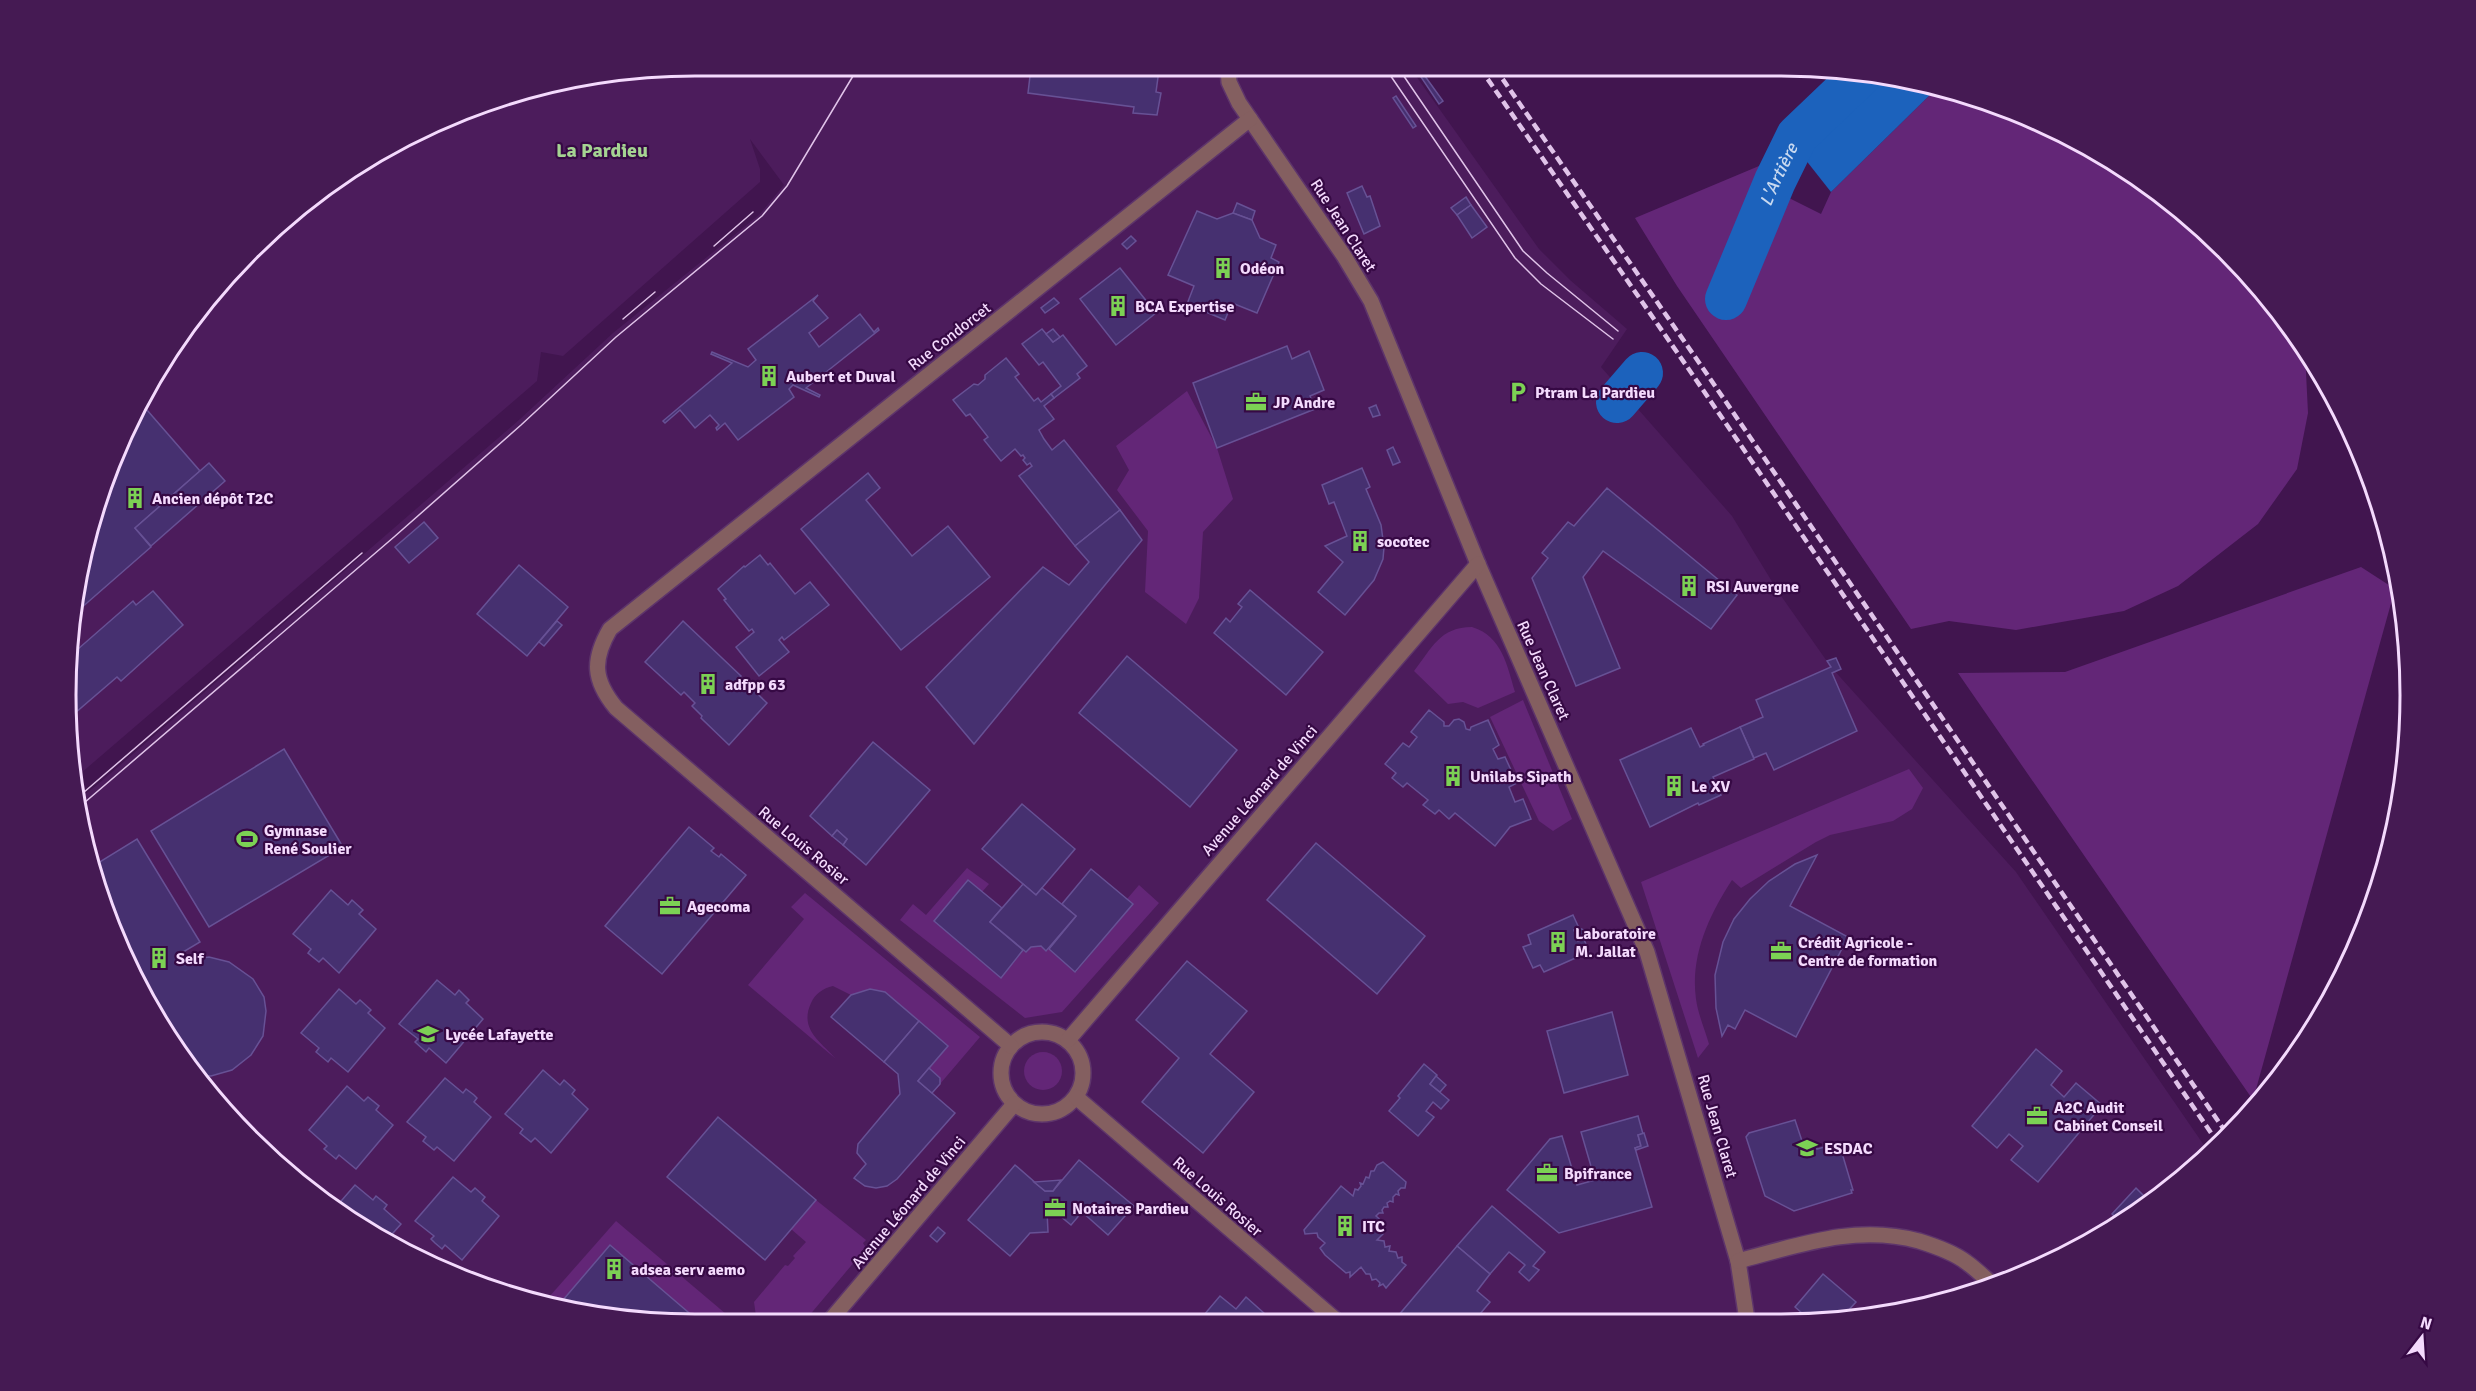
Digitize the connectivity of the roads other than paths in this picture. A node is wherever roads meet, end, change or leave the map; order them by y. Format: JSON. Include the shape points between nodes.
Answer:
{"nodes":[{"id":1,"x":1229,"y":76,"type":"edge"},
{"id":2,"x":1250,"y":119,"type":"junction"},
{"id":3,"x":1478,"y":564,"type":"junction"},
{"id":4,"x":598,"y":658,"type":"joint"},
{"id":5,"x":1068,"y":1040,"type":"junction"},
{"id":6,"x":1011,"y":1046,"type":"junction"},
{"id":7,"x":1076,"y":1097,"type":"junction"},
{"id":8,"x":1014,"y":1104,"type":"junction"},
{"id":9,"x":1738,"y":1261,"type":"junction"},
{"id":10,"x":1986,"y":1279,"type":"edge"},
{"id":11,"x":835,"y":1315,"type":"edge"},
{"id":12,"x":1329,"y":1315,"type":"edge"},
{"id":13,"x":1746,"y":1315,"type":"edge"}],
"edges":[{"from":1,"to":2,"type":"street","name":"Rue Jean Claret"},
{"from":2,"to":3,"type":"street","name":"Rue Jean Claret","via":[[1371,301]]},
{"from":2,"to":4,"type":"street","name":"Rue Condorcet","via":[[610,629]]},
{"from":3,"to":5,"type":"street","name":"Avenue Léonard de Vinci"},
{"from":3,"to":9,"type":"street","name":"Rue Jean Claret","via":[[1647,952]]},
{"from":4,"to":6,"type":"street","name":"Rue Louis Rosier","via":[[599,682],[616,708]]},
{"from":5,"to":6,"type":"street","via":[[1038,1031]]},
{"from":5,"to":7,"type":"street","via":[[1084,1067],[1083,1083]]},
{"from":6,"to":8,"type":"street","via":[[1001,1075]]},
{"from":7,"to":8,"type":"street","via":[[1054,1113],[1026,1111]]},
{"from":7,"to":12,"type":"street","name":"Rue Louis Rosier"},
{"from":8,"to":11,"type":"street","name":"Avenue Léonard de Vinci"},
{"from":9,"to":10,"type":"street","via":[[1831,1237],[1897,1235],[1934,1245],[1964,1260]]},
{"from":9,"to":13,"type":"street","name":"Rue Jean Claret"}]}
